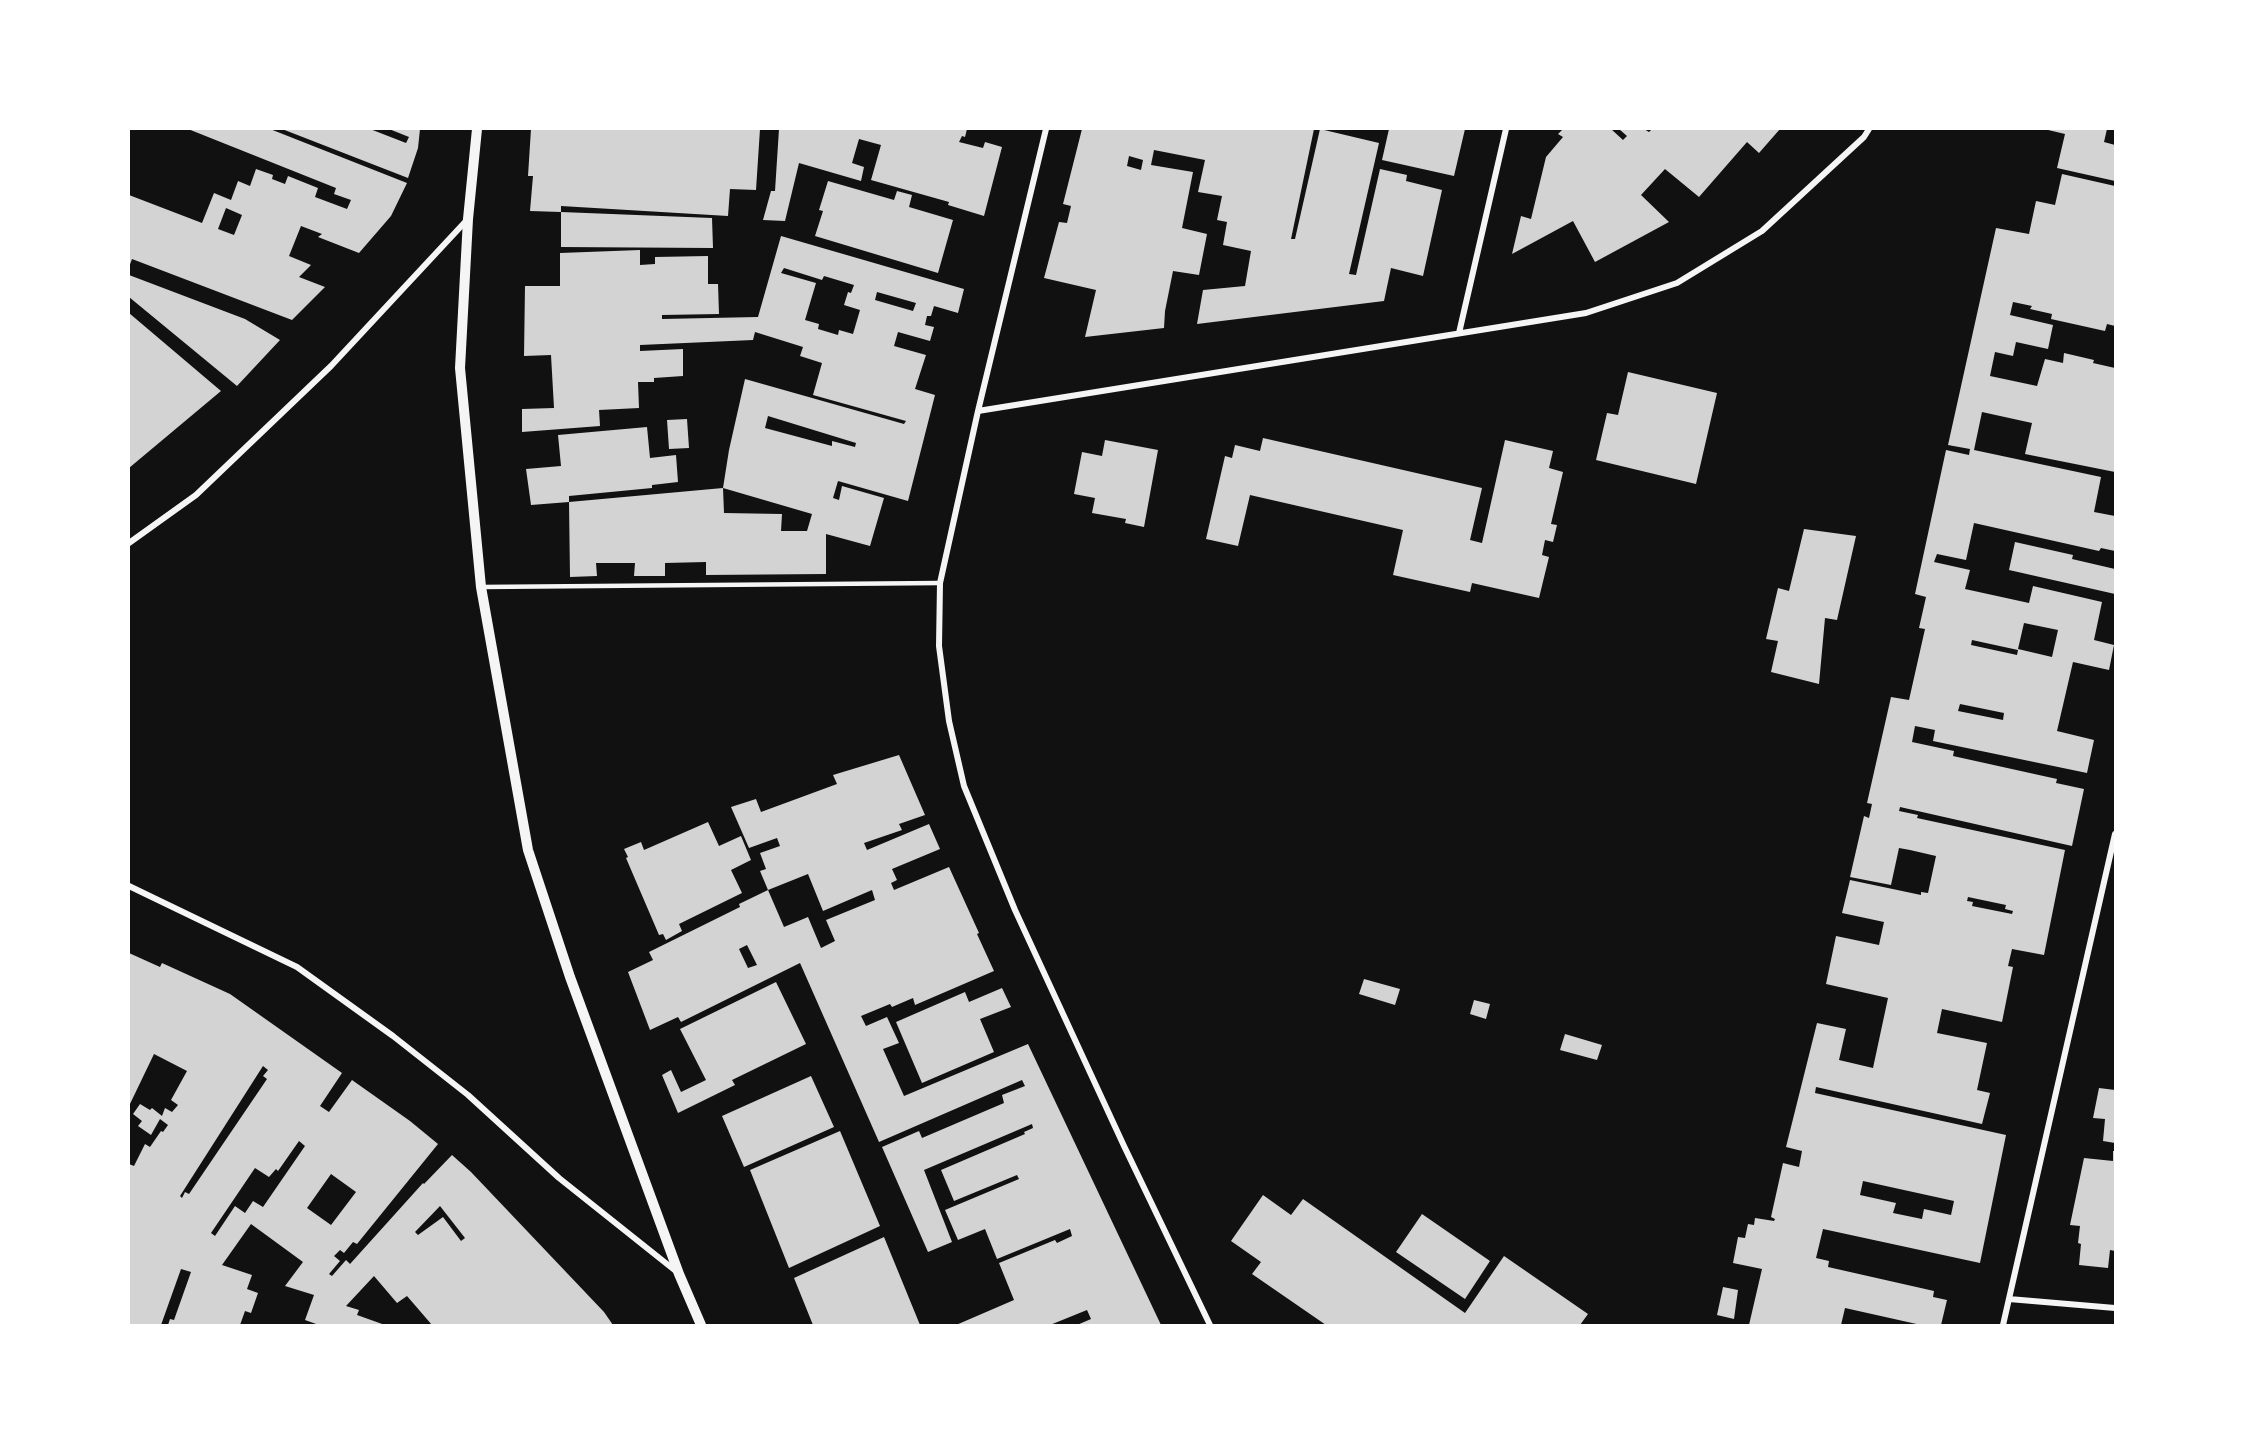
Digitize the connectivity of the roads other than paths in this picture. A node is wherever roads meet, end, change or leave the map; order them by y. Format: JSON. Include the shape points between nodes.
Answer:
{"nodes":[{"id":1,"x":477,"y":129,"type":"edge"},
{"id":2,"x":1046,"y":129,"type":"edge"},
{"id":3,"x":1506,"y":129,"type":"edge"},
{"id":4,"x":1869,"y":129,"type":"edge"},
{"id":5,"x":468,"y":219,"type":"junction"},
{"id":6,"x":1459,"y":333,"type":"junction"},
{"id":7,"x":978,"y":411,"type":"junction"},
{"id":8,"x":129,"y":543,"type":"edge"},
{"id":9,"x":940,"y":583,"type":"junction"},
{"id":10,"x":481,"y":587,"type":"junction"},
{"id":11,"x":2115,"y":834,"type":"edge"},
{"id":12,"x":2107,"y":869,"type":"junction"},
{"id":13,"x":2115,"y":870,"type":"edge"},
{"id":14,"x":129,"y":886,"type":"edge"},
{"id":15,"x":679,"y":1274,"type":"junction"},
{"id":16,"x":2009,"y":1299,"type":"junction"},
{"id":17,"x":2115,"y":1308,"type":"edge"},
{"id":18,"x":701,"y":1325,"type":"edge"},
{"id":19,"x":1210,"y":1325,"type":"edge"},
{"id":20,"x":2003,"y":1325,"type":"edge"}],
"edges":[{"from":1,"to":5,"type":"street"},
{"from":2,"to":7,"type":"street"},
{"from":3,"to":6,"type":"street"},
{"from":4,"to":6,"type":"street","via":[[1762,231],[1677,283],[1586,313]]},
{"from":5,"to":8,"type":"street","via":[[331,366],[196,495]]},
{"from":5,"to":10,"type":"street","via":[[460,368]]},
{"from":6,"to":7,"type":"street"},
{"from":7,"to":9,"type":"street"},
{"from":9,"to":10,"type":"lane"},
{"from":9,"to":19,"type":"street","via":[[939,646],[949,721],[964,786],[1015,910]]},
{"from":10,"to":15,"type":"street","via":[[528,850],[570,977]]},
{"from":11,"to":12,"type":"street"},
{"from":12,"to":13,"type":"street"},
{"from":12,"to":16,"type":"street"},
{"from":14,"to":15,"type":"street","via":[[297,967],[468,1095],[559,1178]]},
{"from":15,"to":18,"type":"street"},
{"from":16,"to":17,"type":"street"},
{"from":16,"to":20,"type":"street"}]}
